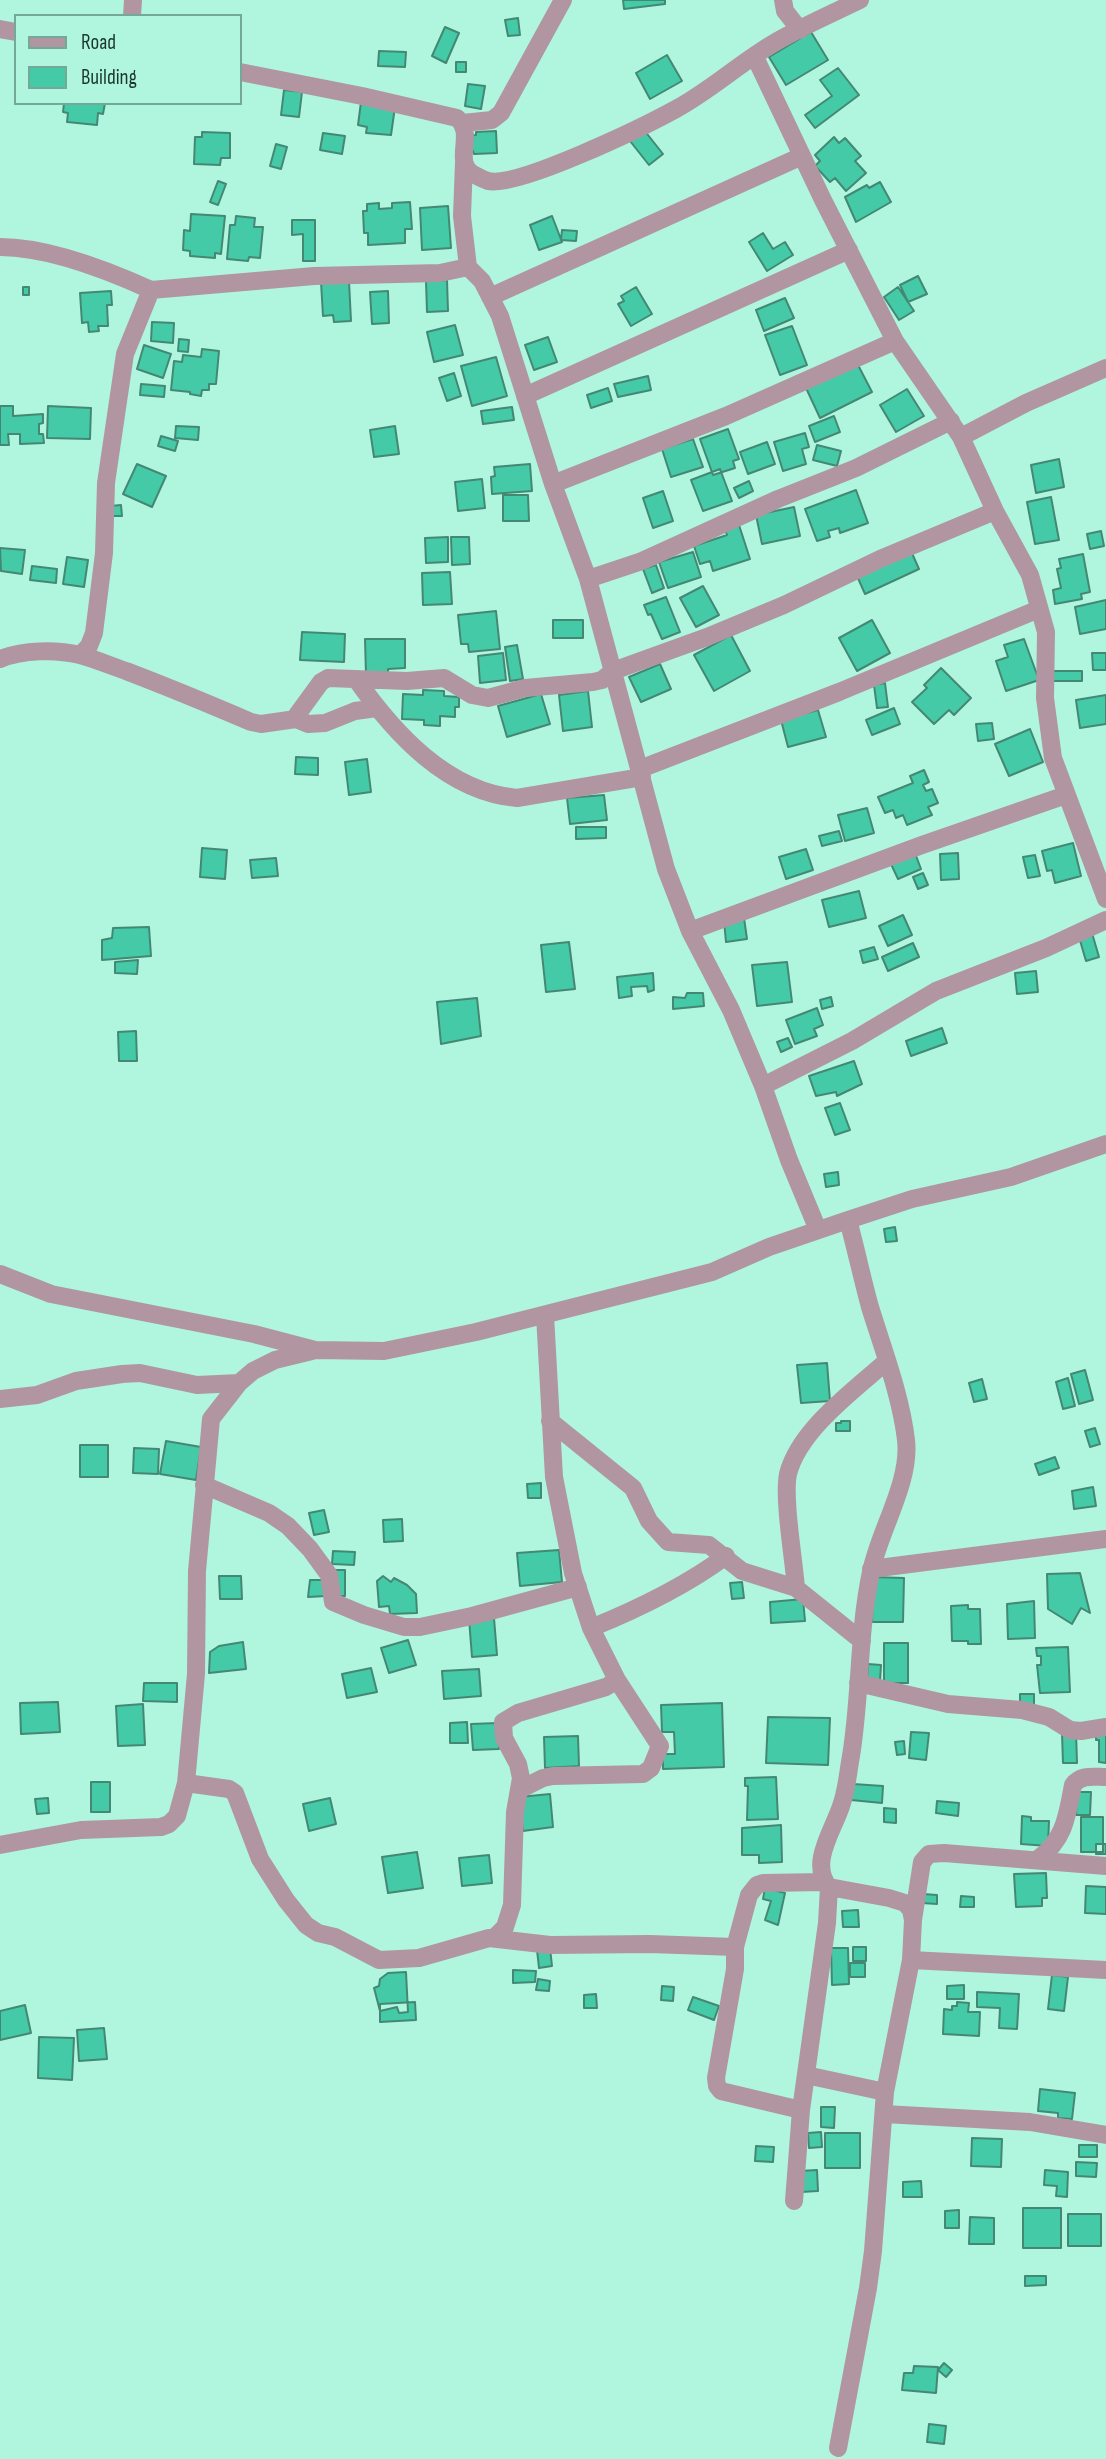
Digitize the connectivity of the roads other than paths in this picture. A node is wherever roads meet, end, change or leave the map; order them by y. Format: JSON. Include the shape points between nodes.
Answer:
{"nodes":[{"id":1,"x":563,"y":0,"type":"edge"},
{"id":2,"x":783,"y":0,"type":"edge"},
{"id":3,"x":851,"y":2,"type":"edge"},
{"id":4,"x":800,"y":30,"type":"junction"},
{"id":5,"x":755,"y":57,"type":"junction"},
{"id":6,"x":242,"y":72,"type":"edge"},
{"id":7,"x":463,"y":123,"type":"junction"},
{"id":8,"x":802,"y":156,"type":"junction"},
{"id":9,"x":464,"y":162,"type":"junction"},
{"id":10,"x":0,"y":247,"type":"edge"},
{"id":11,"x":849,"y":250,"type":"junction"},
{"id":12,"x":468,"y":267,"type":"junction"},
{"id":13,"x":150,"y":290,"type":"junction"},
{"id":14,"x":490,"y":297,"type":"junction"},
{"id":15,"x":895,"y":341,"type":"junction"},
{"id":16,"x":1106,"y":368,"type":"edge"},
{"id":17,"x":525,"y":396,"type":"junction"},
{"id":18,"x":951,"y":421,"type":"junction"},
{"id":19,"x":961,"y":438,"type":"junction"},
{"id":20,"x":553,"y":484,"type":"junction"},
{"id":21,"x":995,"y":511,"type":"junction"},
{"id":22,"x":588,"y":579,"type":"junction"},
{"id":23,"x":1039,"y":609,"type":"junction"},
{"id":24,"x":80,"y":655,"type":"junction"},
{"id":25,"x":0,"y":659,"type":"edge"},
{"id":26,"x":612,"y":671,"type":"junction"},
{"id":27,"x":356,"y":679,"type":"junction"},
{"id":28,"x":377,"y":708,"type":"junction"},
{"id":29,"x":294,"y":719,"type":"junction"},
{"id":30,"x":641,"y":773,"type":"junction"},
{"id":31,"x":1066,"y":795,"type":"junction"},
{"id":32,"x":1106,"y":899,"type":"edge"},
{"id":33,"x":1106,"y":919,"type":"edge"},
{"id":34,"x":690,"y":931,"type":"junction"},
{"id":35,"x":763,"y":1086,"type":"junction"},
{"id":36,"x":1106,"y":1144,"type":"edge"},
{"id":37,"x":848,"y":1220,"type":"junction"},
{"id":38,"x":818,"y":1230,"type":"junction"},
{"id":39,"x":0,"y":1274,"type":"edge"},
{"id":40,"x":545,"y":1315,"type":"junction"},
{"id":41,"x":315,"y":1350,"type":"junction"},
{"id":42,"x":887,"y":1361,"type":"junction"},
{"id":43,"x":239,"y":1383,"type":"junction"},
{"id":44,"x":0,"y":1399,"type":"edge"},
{"id":45,"x":550,"y":1421,"type":"junction"},
{"id":46,"x":204,"y":1485,"type":"junction"},
{"id":47,"x":1106,"y":1539,"type":"edge"},
{"id":48,"x":726,"y":1556,"type":"junction"},
{"id":49,"x":871,"y":1569,"type":"junction"},
{"id":50,"x":578,"y":1587,"type":"junction"},
{"id":51,"x":796,"y":1588,"type":"junction"},
{"id":52,"x":590,"y":1628,"type":"junction"},
{"id":53,"x":862,"y":1641,"type":"junction"},
{"id":54,"x":617,"y":1680,"type":"junction"},
{"id":55,"x":858,"y":1683,"type":"junction"},
{"id":56,"x":1106,"y":1727,"type":"edge"},
{"id":57,"x":1106,"y":1777,"type":"edge"},
{"id":58,"x":186,"y":1783,"type":"junction"},
{"id":59,"x":521,"y":1789,"type":"junction"},
{"id":60,"x":0,"y":1845,"type":"edge"},
{"id":61,"x":1038,"y":1859,"type":"junction"},
{"id":62,"x":1106,"y":1866,"type":"edge"},
{"id":63,"x":827,"y":1885,"type":"junction"},
{"id":64,"x":913,"y":1920,"type":"junction"},
{"id":65,"x":494,"y":1938,"type":"junction"},
{"id":66,"x":735,"y":1947,"type":"junction"},
{"id":67,"x":911,"y":1960,"type":"junction"},
{"id":68,"x":1106,"y":1970,"type":"edge"},
{"id":69,"x":806,"y":2075,"type":"junction"},
{"id":70,"x":886,"y":2092,"type":"junction"},
{"id":71,"x":801,"y":2110,"type":"junction"},
{"id":72,"x":884,"y":2114,"type":"junction"},
{"id":73,"x":1106,"y":2135,"type":"edge"},
{"id":74,"x":794,"y":2201,"type":"dead end"},
{"id":75,"x":838,"y":2448,"type":"dead end"}],
"edges":[{"from":1,"to":7,"type":"street","via":[[501,113],[492,120]]},
{"from":2,"to":4,"type":"street","via":[[785,11]]},
{"from":3,"to":4,"type":"street"},
{"from":4,"to":5,"type":"street"},
{"from":5,"to":8,"type":"street"},
{"from":5,"to":9,"type":"street","via":[[677,109],[541,170],[489,181],[471,173]]},
{"from":6,"to":7,"type":"street","via":[[362,96]]},
{"from":7,"to":9,"type":"street"},
{"from":8,"to":11,"type":"street"},
{"from":8,"to":14,"type":"street"},
{"from":9,"to":12,"type":"street","via":[[462,216]]},
{"from":10,"to":13,"type":"street","via":[[51,255]]},
{"from":11,"to":15,"type":"street"},
{"from":11,"to":17,"type":"street"},
{"from":12,"to":13,"type":"street","via":[[440,274],[314,276]]},
{"from":12,"to":14,"type":"street"},
{"from":13,"to":24,"type":"street","via":[[125,354],[106,483],[104,553],[94,633]]},
{"from":14,"to":17,"type":"street"},
{"from":15,"to":18,"type":"street"},
{"from":15,"to":20,"type":"street","via":[[726,416]]},
{"from":16,"to":19,"type":"street"},
{"from":17,"to":20,"type":"street"},
{"from":18,"to":19,"type":"street"},
{"from":18,"to":22,"type":"street","via":[[856,468],[642,561]]},
{"from":19,"to":21,"type":"street"},
{"from":20,"to":22,"type":"street"},
{"from":21,"to":23,"type":"street","via":[[1030,575]]},
{"from":21,"to":26,"type":"street","via":[[745,622]]},
{"from":22,"to":26,"type":"street"},
{"from":23,"to":30,"type":"street"},
{"from":23,"to":31,"type":"street","via":[[1046,632],[1048,726]]},
{"from":24,"to":25,"type":"street","via":[[34,652]]},
{"from":24,"to":29,"type":"street","via":[[251,722]]},
{"from":26,"to":27,"type":"street","via":[[593,682],[525,688],[488,698],[472,695],[443,678]]},
{"from":26,"to":30,"type":"street"},
{"from":27,"to":28,"type":"street"},
{"from":27,"to":29,"type":"street","via":[[324,680]]},
{"from":28,"to":29,"type":"street","via":[[325,723]]},
{"from":28,"to":30,"type":"street","via":[[422,756],[445,772],[505,797]]},
{"from":30,"to":34,"type":"street","via":[[666,869]]},
{"from":31,"to":32,"type":"street"},
{"from":31,"to":34,"type":"street"},
{"from":33,"to":35,"type":"street","via":[[936,991]]},
{"from":34,"to":35,"type":"street"},
{"from":35,"to":38,"type":"street"},
{"from":36,"to":37,"type":"street","via":[[1011,1177],[912,1199]]},
{"from":37,"to":38,"type":"street"},
{"from":37,"to":42,"type":"street"},
{"from":38,"to":40,"type":"street","via":[[712,1272]]},
{"from":39,"to":41,"type":"street","via":[[51,1294]]},
{"from":40,"to":41,"type":"street","via":[[384,1351]]},
{"from":40,"to":45,"type":"street"},
{"from":41,"to":43,"type":"street","via":[[275,1360]]},
{"from":42,"to":49,"type":"street","via":[[906,1441],[901,1482]]},
{"from":42,"to":51,"type":"street","via":[[824,1416],[791,1466],[787,1484]]},
{"from":43,"to":44,"type":"street","via":[[197,1385],[141,1373],[122,1374],[76,1381],[37,1395]]},
{"from":43,"to":46,"type":"street","via":[[211,1419]]},
{"from":45,"to":48,"type":"street","via":[[633,1488],[664,1539],[672,1544],[709,1545]]},
{"from":45,"to":50,"type":"street","via":[[554,1477]]},
{"from":46,"to":50,"type":"street","via":[[288,1526],[329,1576],[333,1602],[404,1627],[472,1616]]},
{"from":46,"to":58,"type":"street"},
{"from":47,"to":49,"type":"street"},
{"from":48,"to":51,"type":"street","via":[[742,1571]]},
{"from":48,"to":52,"type":"street","via":[[633,1611]]},
{"from":49,"to":53,"type":"street"},
{"from":50,"to":52,"type":"street"},
{"from":51,"to":53,"type":"street"},
{"from":52,"to":54,"type":"street"},
{"from":53,"to":55,"type":"street"},
{"from":54,"to":59,"type":"street","via":[[503,1722],[504,1738],[518,1764]]},
{"from":54,"to":59,"type":"street","via":[[659,1741],[648,1772],[543,1778]]},
{"from":55,"to":56,"type":"street","via":[[948,1704],[1022,1710],[1049,1717],[1070,1730]]},
{"from":55,"to":63,"type":"street","via":[[843,1802],[822,1857]]},
{"from":57,"to":61,"type":"street","via":[[1076,1780],[1065,1824],[1054,1845]]},
{"from":58,"to":60,"type":"street","via":[[177,1816],[165,1826],[81,1830]]},
{"from":58,"to":65,"type":"street","via":[[235,1793],[271,1879],[306,1925],[318,1933],[379,1961],[419,1958]]},
{"from":59,"to":65,"type":"street","via":[[515,1812],[512,1905],[505,1927]]},
{"from":61,"to":62,"type":"street"},
{"from":61,"to":64,"type":"street","via":[[929,1854],[922,1862]]},
{"from":63,"to":64,"type":"street","via":[[905,1903]]},
{"from":63,"to":66,"type":"street","via":[[757,1885]]},
{"from":63,"to":69,"type":"street","via":[[827,1923]]},
{"from":64,"to":67,"type":"street"},
{"from":65,"to":66,"type":"street","via":[[550,1945]]},
{"from":66,"to":71,"type":"street","via":[[717,2086],[721,2091]]},
{"from":67,"to":68,"type":"street"},
{"from":67,"to":70,"type":"street"},
{"from":69,"to":70,"type":"street"},
{"from":69,"to":71,"type":"street"},
{"from":70,"to":72,"type":"street"},
{"from":71,"to":74,"type":"street"},
{"from":72,"to":73,"type":"street","via":[[1030,2122]]},
{"from":72,"to":75,"type":"street","via":[[870,2276]]}]}
